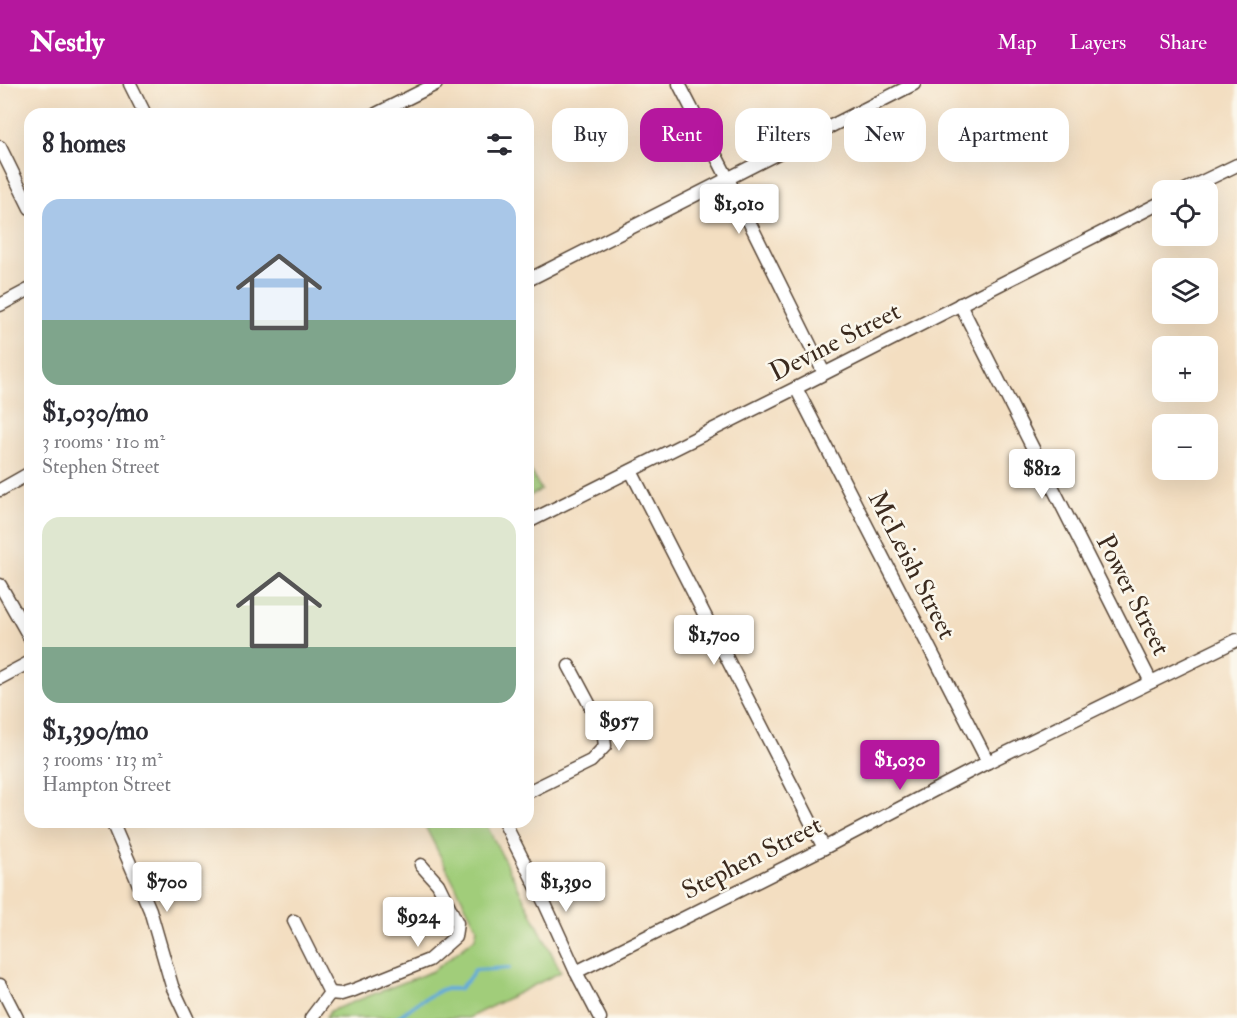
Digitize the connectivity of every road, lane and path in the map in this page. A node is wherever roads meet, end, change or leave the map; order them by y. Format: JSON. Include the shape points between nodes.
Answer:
{"nodes":[{"id":1,"x":130,"y":84,"type":"edge"},
{"id":2,"x":435,"y":84,"type":"edge"},
{"id":3,"x":679,"y":84,"type":"edge"},
{"id":4,"x":915,"y":84,"type":"edge"},
{"id":5,"x":142,"y":108,"type":"edge"},
{"id":6,"x":388,"y":108,"type":"edge"},
{"id":7,"x":0,"y":147,"type":"edge"},
{"id":8,"x":1237,"y":165,"type":"edge"},
{"id":9,"x":728,"y":178,"type":"junction"},
{"id":10,"x":1206,"y":180,"type":"edge"},
{"id":11,"x":24,"y":196,"type":"edge"},
{"id":12,"x":1152,"y":207,"type":"edge"},
{"id":13,"x":534,"y":277,"type":"edge"},
{"id":14,"x":24,"y":292,"type":"edge"},
{"id":15,"x":0,"y":304,"type":"edge"},
{"id":16,"x":960,"y":304,"type":"junction"},
{"id":17,"x":824,"y":373,"type":"junction"},
{"id":18,"x":796,"y":388,"type":"junction"},
{"id":19,"x":631,"y":471,"type":"junction"},
{"id":20,"x":24,"y":476,"type":"edge"},
{"id":21,"x":0,"y":490,"type":"edge"},
{"id":22,"x":534,"y":519,"type":"edge"},
{"id":23,"x":0,"y":585,"type":"edge"},
{"id":24,"x":24,"y":627,"type":"edge"},
{"id":25,"x":1237,"y":640,"type":"edge"},
{"id":26,"x":24,"y":665,"type":"edge"},
{"id":27,"x":569,"y":666,"type":"dead end"},
{"id":28,"x":0,"y":678,"type":"edge"},
{"id":29,"x":1151,"y":682,"type":"junction"},
{"id":30,"x":988,"y":762,"type":"junction"},
{"id":31,"x":534,"y":789,"type":"edge"},
{"id":32,"x":117,"y":828,"type":"edge"},
{"id":33,"x":507,"y":828,"type":"edge"},
{"id":34,"x":824,"y":848,"type":"junction"},
{"id":35,"x":421,"y":866,"type":"dead end"},
{"id":36,"x":294,"y":921,"type":"dead end"},
{"id":37,"x":576,"y":972,"type":"junction"},
{"id":38,"x":0,"y":985,"type":"edge"},
{"id":39,"x":330,"y":993,"type":"junction"},
{"id":40,"x":17,"y":1018,"type":"edge"},
{"id":41,"x":187,"y":1018,"type":"edge"},
{"id":42,"x":311,"y":1018,"type":"edge"},
{"id":43,"x":600,"y":1018,"type":"edge"}],
"edges":[{"from":1,"to":5,"type":"street"},
{"from":2,"to":6,"type":"street"},
{"from":3,"to":9,"type":"street"},
{"from":4,"to":9,"type":"street"},
{"from":7,"to":11,"type":"street"},
{"from":8,"to":10,"type":"street"},
{"from":9,"to":13,"type":"street"},
{"from":9,"to":17,"type":"street"},
{"from":12,"to":16,"type":"street","name":"Devine Street"},
{"from":14,"to":15,"type":"street"},
{"from":16,"to":17,"type":"street","name":"Devine Street"},
{"from":16,"to":29,"type":"street","name":"Power Street"},
{"from":17,"to":18,"type":"street","name":"Devine Street"},
{"from":18,"to":19,"type":"street","name":"Devine Street"},
{"from":18,"to":30,"type":"street","name":"McLeish Street"},
{"from":19,"to":22,"type":"street","name":"Devine Street"},
{"from":19,"to":34,"type":"street"},
{"from":20,"to":21,"type":"street"},
{"from":23,"to":24,"type":"street"},
{"from":25,"to":29,"type":"street","name":"Stephen Street"},
{"from":26,"to":28,"type":"street"},
{"from":27,"to":31,"type":"street","via":[[603,730],[605,746],[591,761]]},
{"from":29,"to":30,"type":"street","name":"Stephen Street"},
{"from":30,"to":34,"type":"street","name":"Stephen Street"},
{"from":32,"to":41,"type":"street","via":[[150,910],[172,986]]},
{"from":33,"to":37,"type":"street"},
{"from":34,"to":37,"type":"street","name":"Stephen Street"},
{"from":35,"to":39,"type":"street","via":[[438,884],[457,923],[455,937],[429,960],[354,990]]},
{"from":36,"to":39,"type":"street"},
{"from":37,"to":43,"type":"street"},
{"from":38,"to":40,"type":"street"},
{"from":39,"to":42,"type":"street"}]}
